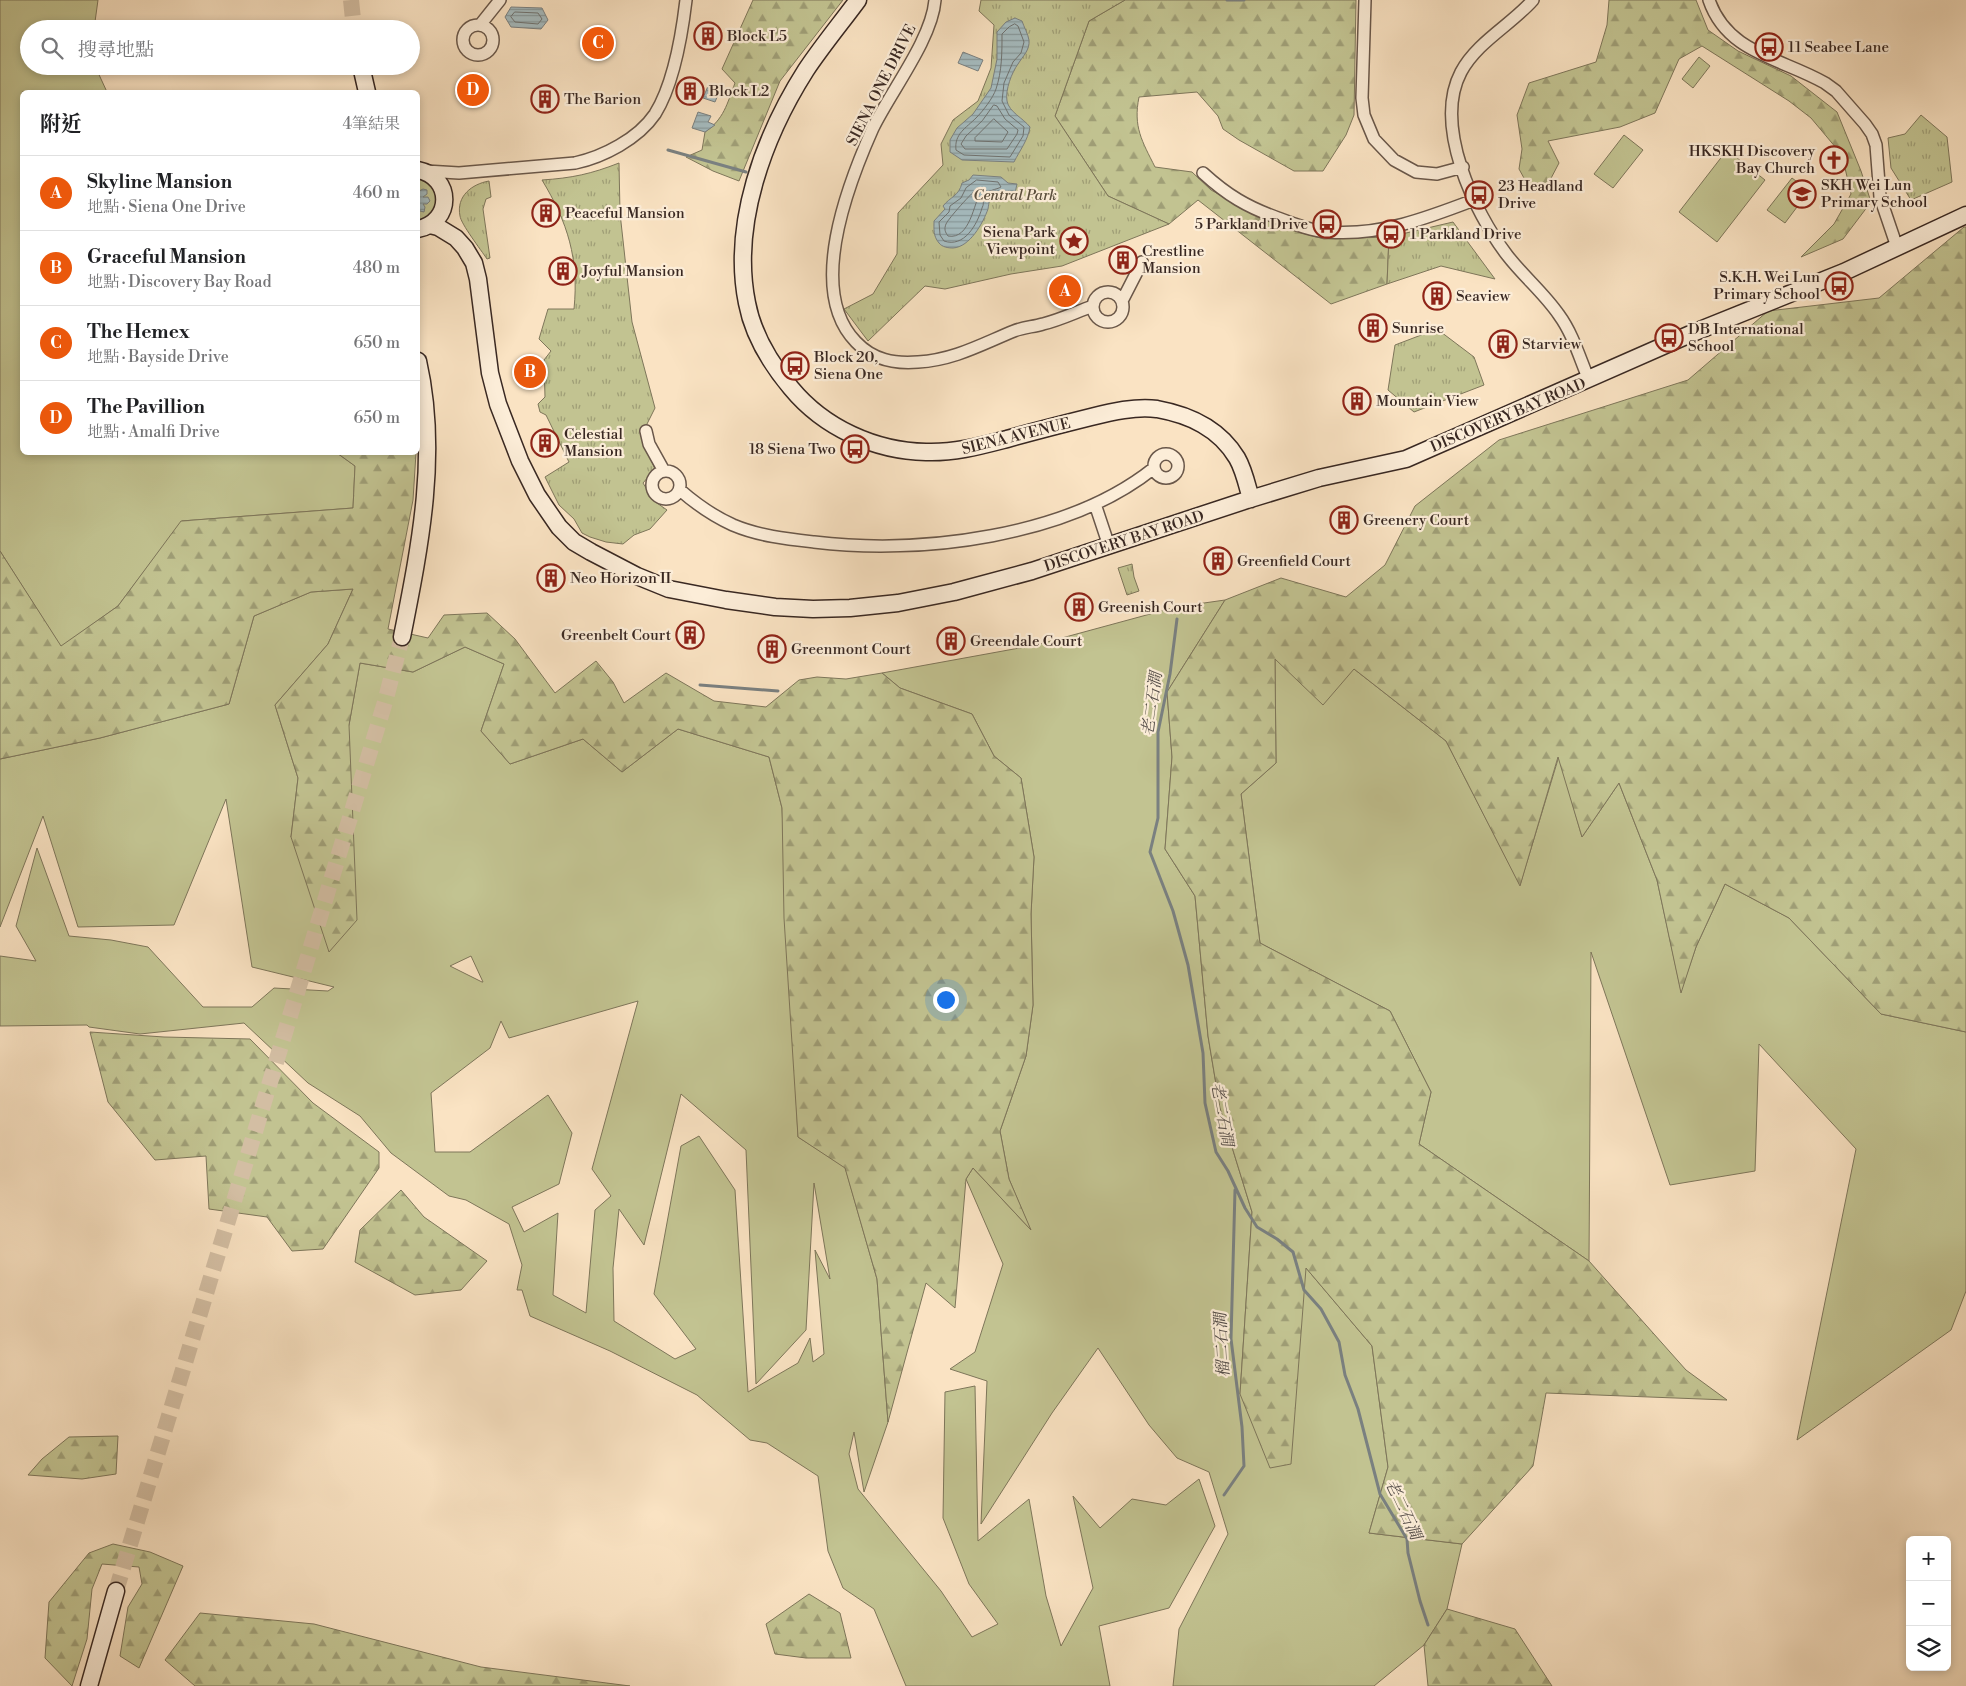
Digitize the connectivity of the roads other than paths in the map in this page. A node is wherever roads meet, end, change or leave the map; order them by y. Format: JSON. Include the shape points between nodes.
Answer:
{"nodes":[{"id":1,"x":500,"y":0,"type":"edge"},
{"id":2,"x":686,"y":0,"type":"edge"},
{"id":3,"x":858,"y":0,"type":"edge"},
{"id":4,"x":935,"y":0,"type":"edge"},
{"id":5,"x":1365,"y":0,"type":"edge"},
{"id":6,"x":1533,"y":0,"type":"edge"},
{"id":7,"x":1709,"y":0,"type":"edge"},
{"id":8,"x":480,"y":25,"type":"dead end"},
{"id":9,"x":363,"y":75,"type":"edge"},
{"id":10,"x":367,"y":90,"type":"edge"},
{"id":11,"x":1463,"y":167,"type":"junction"},
{"id":12,"x":421,"y":170,"type":"edge"},
{"id":13,"x":1203,"y":173,"type":"dead end"},
{"id":14,"x":459,"y":174,"type":"junction"},
{"id":15,"x":1474,"y":200,"type":"junction"},
{"id":16,"x":444,"y":203,"type":"junction"},
{"id":17,"x":1966,"y":215,"type":"edge"},
{"id":18,"x":422,"y":229,"type":"edge"},
{"id":19,"x":456,"y":238,"type":"junction"},
{"id":20,"x":1897,"y":247,"type":"junction"},
{"id":21,"x":1142,"y":262,"type":"dead end"},
{"id":22,"x":1122,"y":301,"type":"junction"},
{"id":23,"x":1093,"y":306,"type":"junction"},
{"id":24,"x":420,"y":375,"type":"edge"},
{"id":25,"x":1589,"y":380,"type":"junction"},
{"id":26,"x":646,"y":432,"type":"dead end"},
{"id":27,"x":1154,"y":468,"type":"dead end"},
{"id":28,"x":664,"y":471,"type":"junction"},
{"id":29,"x":680,"y":490,"type":"junction"},
{"id":30,"x":1251,"y":499,"type":"junction"},
{"id":31,"x":1095,"y":504,"type":"junction"},
{"id":32,"x":1110,"y":546,"type":"junction"},
{"id":33,"x":402,"y":637,"type":"tunnel mouth"},
{"id":34,"x":116,"y":1591,"type":"tunnel mouth"},
{"id":35,"x":89,"y":1686,"type":"edge"}],
"edges":[{"from":1,"to":8,"type":"street"},
{"from":2,"to":14,"type":"street","via":[[666,90],[643,128],[590,160]]},
{"from":3,"to":30,"type":"street","name":"SIENA AVENUE","via":[[806,69],[788,102],[762,163],[746,222],[744,264],[747,303],[762,347],[786,383],[809,408],[866,441],[889,448],[925,452],[966,450],[1131,410],[1154,408],[1184,415],[1201,422],[1237,457]]},
{"from":4,"to":23,"type":"street","name":"SIENA ONE DRIVE","via":[[923,38],[874,127],[847,196],[836,242],[833,273],[836,309],[842,323],[855,342],[886,361],[934,361]]},
{"from":5,"to":11,"type":"street","via":[[1362,98],[1364,115],[1374,139],[1394,160],[1416,172],[1437,174]]},
{"from":6,"to":11,"type":"street","via":[[1473,55],[1457,81],[1451,120]]},
{"from":7,"to":20,"type":"street","via":[[1732,37],[1826,82],[1865,124],[1876,145],[1880,197]]},
{"from":9,"to":10,"type":"street"},
{"from":11,"to":15,"type":"street"},
{"from":12,"to":14,"type":"street"},
{"from":12,"to":16,"type":"street","name":"DISCOVERY BAY ROAD","via":[[440,184]]},
{"from":13,"to":15,"type":"street","via":[[1236,200],[1253,209],[1306,228],[1329,232],[1364,232],[1419,222]]},
{"from":14,"to":16,"type":"street","via":[[452,182]]},
{"from":15,"to":25,"type":"street","via":[[1508,256],[1560,316]]},
{"from":16,"to":18,"type":"street","via":[[440,215]]},
{"from":16,"to":19,"type":"street","name":"DISCOVERY BAY ROAD"},
{"from":17,"to":20,"type":"street","name":"DISCOVERY BAY ROAD"},
{"from":18,"to":19,"type":"street","name":"DISCOVERY BAY ROAD","via":[[447,232]]},
{"from":19,"to":32,"type":"street","name":"DISCOVERY BAY ROAD","via":[[474,263],[490,373],[498,404],[537,494],[559,527],[574,542],[637,576],[669,589],[708,597],[775,606],[850,608],[950,593]]},
{"from":20,"to":25,"type":"street","name":"DISCOVERY BAY ROAD"},
{"from":21,"to":22,"type":"street"},
{"from":22,"to":23,"type":"street","name":"SIENA ONE DRIVE","via":[[1116,294],[1103,292]]},
{"from":22,"to":23,"type":"street","via":[[1120,315],[1108,322],[1096,316]]},
{"from":24,"to":33,"type":"street","via":[[427,423],[428,474]]},
{"from":25,"to":30,"type":"street","name":"DISCOVERY BAY ROAD","via":[[1406,459],[1344,471]]},
{"from":26,"to":28,"type":"street","via":[[648,444]]},
{"from":27,"to":31,"type":"street"},
{"from":28,"to":29,"type":"street","via":[[677,476]]},
{"from":28,"to":29,"type":"street","via":[[653,479],[654,493],[661,499],[670,499]]},
{"from":29,"to":31,"type":"street","via":[[715,516],[755,532],[798,540],[867,546],[970,539],[1034,525]]},
{"from":30,"to":32,"type":"street","name":"DISCOVERY BAY ROAD"},
{"from":31,"to":32,"type":"street"},
{"from":34,"to":35,"type":"street"}]}
